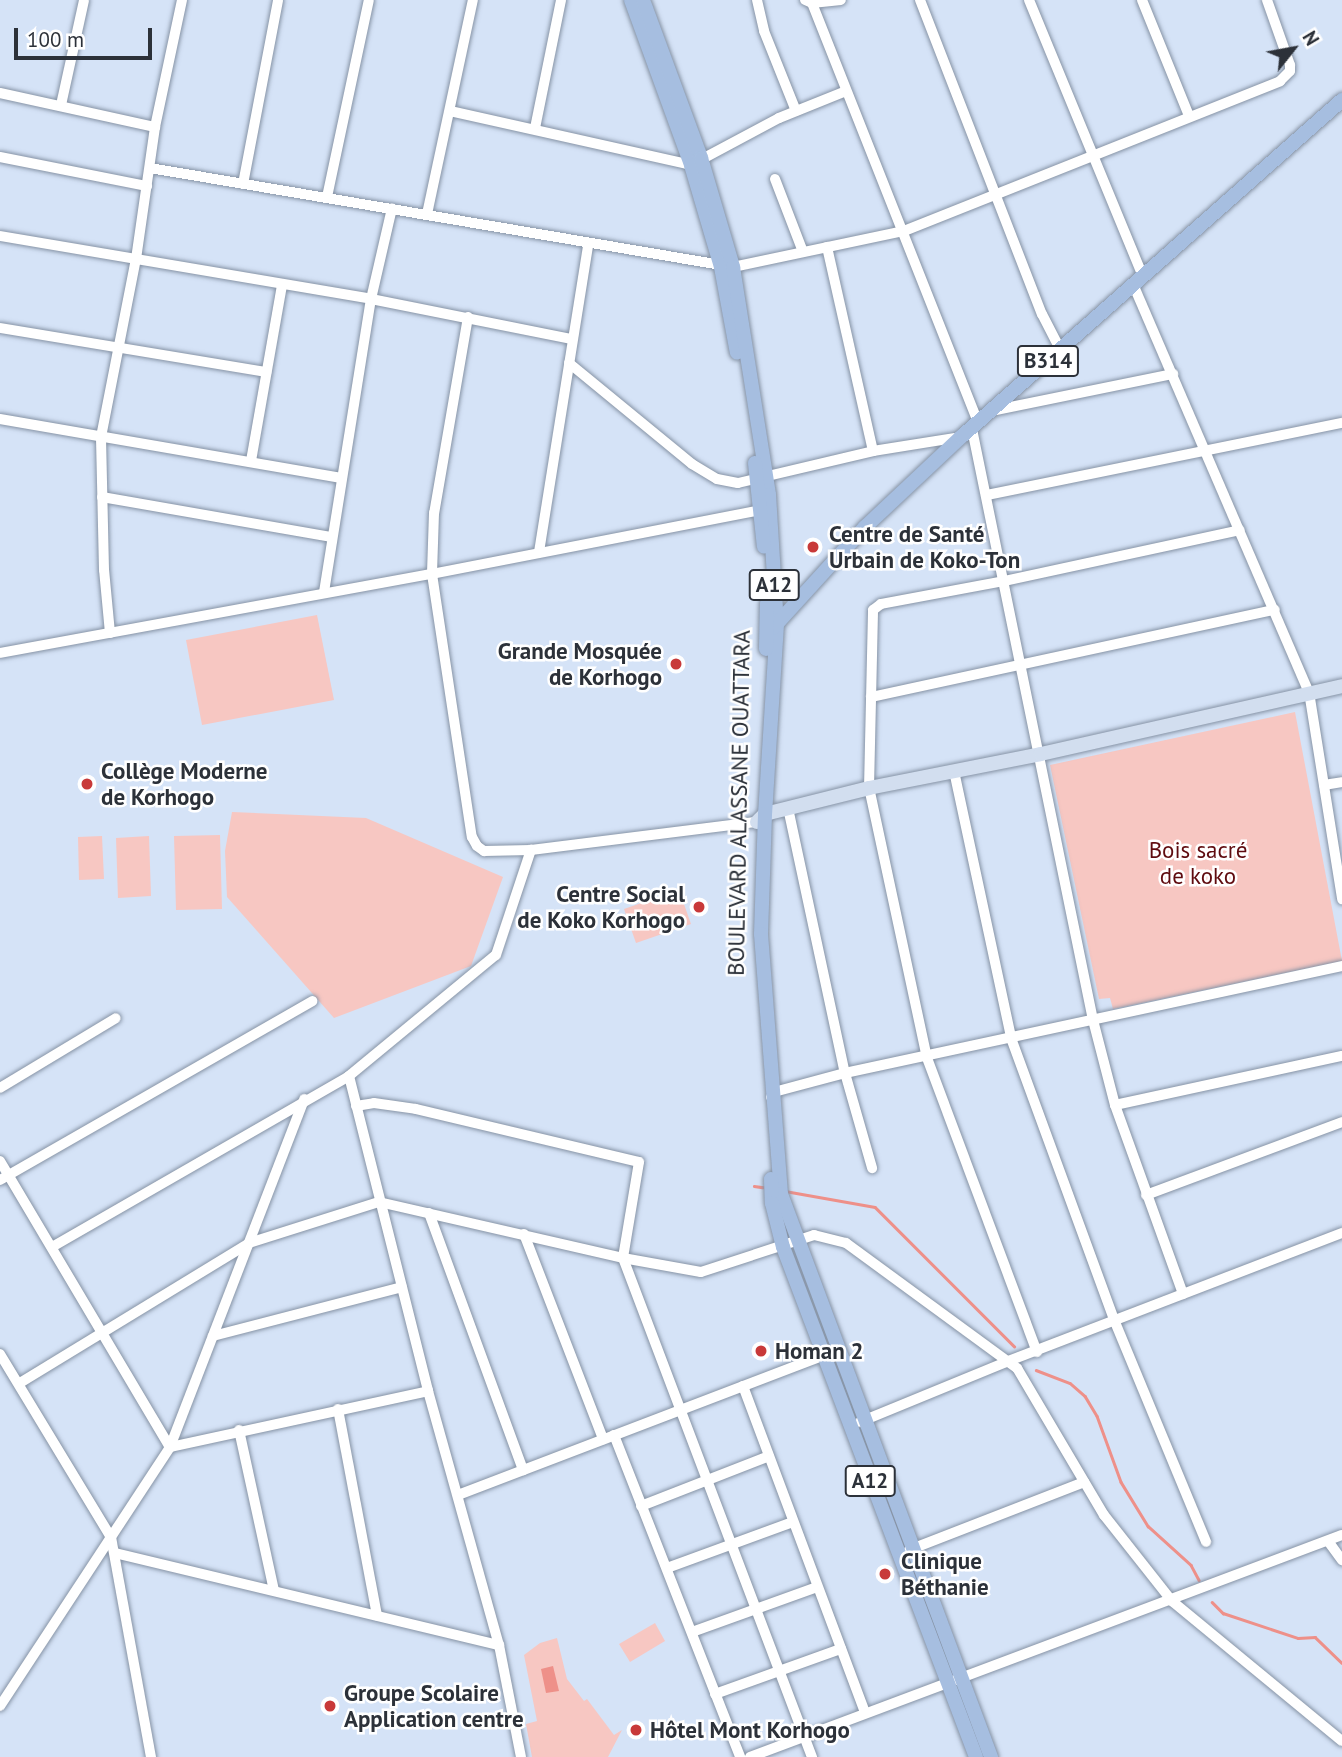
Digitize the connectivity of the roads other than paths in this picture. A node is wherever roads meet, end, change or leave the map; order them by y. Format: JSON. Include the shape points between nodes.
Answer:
{"nodes":[{"id":1,"x":84,"y":0,"type":"edge"},
{"id":2,"x":182,"y":0,"type":"edge"},
{"id":3,"x":278,"y":0,"type":"edge"},
{"id":4,"x":369,"y":0,"type":"edge"},
{"id":5,"x":473,"y":0,"type":"edge"},
{"id":6,"x":561,"y":0,"type":"edge"},
{"id":7,"x":631,"y":0,"type":"edge"},
{"id":8,"x":643,"y":0,"type":"edge"},
{"id":9,"x":757,"y":0,"type":"edge"},
{"id":10,"x":841,"y":0,"type":"edge"},
{"id":11,"x":920,"y":0,"type":"edge"},
{"id":12,"x":1029,"y":0,"type":"edge"},
{"id":13,"x":1142,"y":0,"type":"edge"},
{"id":14,"x":1267,"y":0,"type":"edge"},
{"id":15,"x":808,"y":1,"type":"edge"},
{"id":16,"x":846,"y":91,"type":"junction"},
{"id":17,"x":0,"y":93,"type":"edge"},
{"id":18,"x":1342,"y":100,"type":"edge"},
{"id":19,"x":61,"y":104,"type":"junction"},
{"id":20,"x":450,"y":111,"type":"junction"},
{"id":21,"x":796,"y":111,"type":"junction"},
{"id":22,"x":1189,"y":116,"type":"junction"},
{"id":23,"x":155,"y":127,"type":"junction"},
{"id":24,"x":534,"y":128,"type":"junction"},
{"id":25,"x":1094,"y":156,"type":"junction"},
{"id":26,"x":0,"y":157,"type":"edge"},
{"id":27,"x":696,"y":162,"type":"junction"},
{"id":28,"x":150,"y":168,"type":"junction"},
{"id":29,"x":775,"y":179,"type":"dead end"},
{"id":30,"x":243,"y":184,"type":"junction"},
{"id":31,"x":147,"y":186,"type":"junction"},
{"id":32,"x":996,"y":194,"type":"junction"},
{"id":33,"x":327,"y":197,"type":"junction"},
{"id":34,"x":392,"y":208,"type":"junction"},
{"id":35,"x":426,"y":214,"type":"junction"},
{"id":36,"x":904,"y":231,"type":"junction"},
{"id":37,"x":0,"y":236,"type":"edge"},
{"id":38,"x":588,"y":245,"type":"junction"},
{"id":39,"x":827,"y":247,"type":"junction"},
{"id":40,"x":803,"y":252,"type":"junction"},
{"id":41,"x":136,"y":259,"type":"junction"},
{"id":42,"x":727,"y":267,"type":"junction"},
{"id":43,"x":1138,"y":280,"type":"junction"},
{"id":44,"x":282,"y":285,"type":"junction"},
{"id":45,"x":371,"y":299,"type":"junction"},
{"id":46,"x":468,"y":317,"type":"junction"},
{"id":47,"x":0,"y":328,"type":"edge"},
{"id":48,"x":572,"y":340,"type":"junction"},
{"id":49,"x":119,"y":350,"type":"junction"},
{"id":50,"x":1060,"y":351,"type":"junction"},
{"id":51,"x":569,"y":363,"type":"junction"},
{"id":52,"x":266,"y":372,"type":"junction"},
{"id":53,"x":1172,"y":374,"type":"junction"},
{"id":54,"x":990,"y":411,"type":"junction"},
{"id":55,"x":0,"y":419,"type":"edge"},
{"id":56,"x":1342,"y":423,"type":"edge"},
{"id":57,"x":970,"y":429,"type":"junction"},
{"id":58,"x":101,"y":437,"type":"junction"},
{"id":59,"x":873,"y":451,"type":"junction"},
{"id":60,"x":1206,"y":453,"type":"junction"},
{"id":61,"x":251,"y":461,"type":"junction"},
{"id":62,"x":340,"y":478,"type":"junction"},
{"id":63,"x":761,"y":478,"type":"junction"},
{"id":64,"x":987,"y":495,"type":"junction"},
{"id":65,"x":102,"y":497,"type":"junction"},
{"id":66,"x":764,"y":509,"type":"junction"},
{"id":67,"x":1240,"y":530,"type":"junction"},
{"id":68,"x":331,"y":537,"type":"junction"},
{"id":69,"x":539,"y":552,"type":"junction"},
{"id":70,"x":432,"y":574,"type":"junction"},
{"id":71,"x":1004,"y":581,"type":"junction"},
{"id":72,"x":324,"y":592,"type":"junction"},
{"id":73,"x":1275,"y":610,"type":"junction"},
{"id":74,"x":772,"y":629,"type":"junction"},
{"id":75,"x":110,"y":634,"type":"junction"},
{"id":76,"x":0,"y":653,"type":"edge"},
{"id":77,"x":1021,"y":663,"type":"junction"},
{"id":78,"x":1342,"y":686,"type":"edge"},
{"id":79,"x":1309,"y":692,"type":"junction"},
{"id":80,"x":871,"y":697,"type":"junction"},
{"id":81,"x":1041,"y":754,"type":"junction"},
{"id":82,"x":954,"y":771,"type":"junction"},
{"id":83,"x":1342,"y":782,"type":"edge"},
{"id":84,"x":1324,"y":785,"type":"junction"},
{"id":85,"x":869,"y":788,"type":"junction"},
{"id":86,"x":788,"y":808,"type":"junction"},
{"id":87,"x":761,"y":818,"type":"junction"},
{"id":88,"x":531,"y":850,"type":"junction"},
{"id":89,"x":1340,"y":867,"type":"edge"},
{"id":90,"x":1342,"y":899,"type":"edge"},
{"id":91,"x":1342,"y":966,"type":"edge"},
{"id":92,"x":312,"y":1001,"type":"dead end"},
{"id":93,"x":116,"y":1018,"type":"dead end"},
{"id":94,"x":1094,"y":1020,"type":"junction"},
{"id":95,"x":1012,"y":1038,"type":"junction"},
{"id":96,"x":1342,"y":1056,"type":"edge"},
{"id":97,"x":928,"y":1058,"type":"junction"},
{"id":98,"x":845,"y":1073,"type":"junction"},
{"id":99,"x":349,"y":1076,"type":"junction"},
{"id":100,"x":0,"y":1088,"type":"edge"},
{"id":101,"x":771,"y":1097,"type":"junction"},
{"id":102,"x":304,"y":1099,"type":"junction"},
{"id":103,"x":1115,"y":1105,"type":"junction"},
{"id":104,"x":356,"y":1106,"type":"junction"},
{"id":105,"x":1342,"y":1122,"type":"edge"},
{"id":106,"x":0,"y":1161,"type":"edge"},
{"id":107,"x":872,"y":1168,"type":"dead end"},
{"id":108,"x":4,"y":1177,"type":"edge"},
{"id":109,"x":776,"y":1185,"type":"junction"},
{"id":110,"x":1146,"y":1195,"type":"junction"},
{"id":111,"x":379,"y":1202,"type":"junction"},
{"id":112,"x":429,"y":1213,"type":"junction"},
{"id":113,"x":1342,"y":1233,"type":"edge"},
{"id":114,"x":524,"y":1234,"type":"junction"},
{"id":115,"x":798,"y":1241,"type":"junction"},
{"id":116,"x":249,"y":1243,"type":"junction"},
{"id":117,"x":52,"y":1247,"type":"junction"},
{"id":118,"x":783,"y":1247,"type":"junction"},
{"id":119,"x":623,"y":1258,"type":"junction"},
{"id":120,"x":402,"y":1287,"type":"junction"},
{"id":121,"x":1183,"y":1294,"type":"junction"},
{"id":122,"x":1115,"y":1322,"type":"junction"},
{"id":123,"x":103,"y":1334,"type":"junction"},
{"id":124,"x":213,"y":1336,"type":"junction"},
{"id":125,"x":838,"y":1350,"type":"junction"},
{"id":126,"x":1037,"y":1352,"type":"junction"},
{"id":127,"x":0,"y":1354,"type":"edge"},
{"id":128,"x":822,"y":1356,"type":"junction"},
{"id":129,"x":1006,"y":1362,"type":"junction"},
{"id":130,"x":20,"y":1382,"type":"junction"},
{"id":131,"x":743,"y":1386,"type":"junction"},
{"id":132,"x":428,"y":1391,"type":"junction"},
{"id":133,"x":338,"y":1409,"type":"junction"},
{"id":134,"x":681,"y":1410,"type":"junction"},
{"id":135,"x":865,"y":1420,"type":"junction"},
{"id":136,"x":849,"y":1426,"type":"junction"},
{"id":137,"x":239,"y":1430,"type":"junction"},
{"id":138,"x":614,"y":1435,"type":"junction"},
{"id":139,"x":604,"y":1440,"type":"junction"},
{"id":140,"x":170,"y":1447,"type":"junction"},
{"id":141,"x":769,"y":1456,"type":"junction"},
{"id":142,"x":523,"y":1470,"type":"junction"},
{"id":143,"x":706,"y":1479,"type":"junction"},
{"id":144,"x":1084,"y":1482,"type":"junction"},
{"id":145,"x":458,"y":1495,"type":"junction"},
{"id":146,"x":641,"y":1506,"type":"junction"},
{"id":147,"x":793,"y":1522,"type":"junction"},
{"id":148,"x":1342,"y":1535,"type":"edge"},
{"id":149,"x":111,"y":1537,"type":"junction"},
{"id":150,"x":1328,"y":1541,"type":"junction"},
{"id":151,"x":1206,"y":1542,"type":"dead end"},
{"id":152,"x":729,"y":1545,"type":"junction"},
{"id":153,"x":913,"y":1549,"type":"junction"},
{"id":154,"x":898,"y":1552,"type":"junction"},
{"id":155,"x":115,"y":1553,"type":"junction"},
{"id":156,"x":1342,"y":1560,"type":"edge"},
{"id":157,"x":667,"y":1568,"type":"junction"},
{"id":158,"x":817,"y":1587,"type":"junction"},
{"id":159,"x":274,"y":1590,"type":"junction"},
{"id":160,"x":1172,"y":1601,"type":"junction"},
{"id":161,"x":753,"y":1609,"type":"junction"},
{"id":162,"x":377,"y":1615,"type":"junction"},
{"id":163,"x":692,"y":1632,"type":"junction"},
{"id":164,"x":499,"y":1645,"type":"junction"},
{"id":165,"x":841,"y":1649,"type":"junction"},
{"id":166,"x":779,"y":1672,"type":"junction"},
{"id":167,"x":954,"y":1680,"type":"junction"},
{"id":168,"x":715,"y":1694,"type":"junction"},
{"id":169,"x":0,"y":1706,"type":"edge"},
{"id":170,"x":865,"y":1713,"type":"junction"},
{"id":171,"x":804,"y":1736,"type":"junction"},
{"id":172,"x":1342,"y":1741,"type":"edge"},
{"id":173,"x":151,"y":1757,"type":"edge"},
{"id":174,"x":521,"y":1757,"type":"edge"},
{"id":175,"x":740,"y":1757,"type":"edge"},
{"id":176,"x":750,"y":1757,"type":"edge"},
{"id":177,"x":811,"y":1757,"type":"edge"},
{"id":178,"x":976,"y":1757,"type":"edge"},
{"id":179,"x":991,"y":1757,"type":"edge"}],
"edges":[{"from":1,"to":19,"type":"street"},
{"from":2,"to":23,"type":"street"},
{"from":3,"to":30,"type":"street"},
{"from":4,"to":33,"type":"street"},
{"from":5,"to":20,"type":"street"},
{"from":6,"to":24,"type":"street"},
{"from":7,"to":27,"type":"main road","name":"BOULEVARD ALASSANE OUATTARA","number":"A12"},
{"from":8,"to":27,"type":"main road","name":"BOULEVARD ALASSANE OUATTARA","number":"A12"},
{"from":9,"to":21,"type":"street","via":[[764,31]]},
{"from":10,"to":15,"type":"street"},
{"from":11,"to":32,"type":"street"},
{"from":12,"to":25,"type":"street"},
{"from":13,"to":22,"type":"street"},
{"from":14,"to":22,"type":"street","via":[[1290,65],[1286,77]]},
{"from":15,"to":16,"type":"street"},
{"from":16,"to":21,"type":"street"},
{"from":16,"to":36,"type":"street"},
{"from":17,"to":19,"type":"street"},
{"from":18,"to":43,"type":"main road","number":"B314"},
{"from":19,"to":23,"type":"street"},
{"from":20,"to":24,"type":"street"},
{"from":20,"to":35,"type":"street"},
{"from":21,"to":27,"type":"street"},
{"from":22,"to":25,"type":"street"},
{"from":23,"to":28,"type":"street"},
{"from":24,"to":27,"type":"street"},
{"from":25,"to":32,"type":"street"},
{"from":25,"to":43,"type":"street"},
{"from":26,"to":31,"type":"street"},
{"from":27,"to":42,"type":"main road","name":"BOULEVARD ALASSANE OUATTARA","number":"A12"},
{"from":28,"to":30,"type":"street"},
{"from":28,"to":31,"type":"street"},
{"from":29,"to":40,"type":"street"},
{"from":30,"to":33,"type":"street"},
{"from":31,"to":41,"type":"street"},
{"from":32,"to":36,"type":"street"},
{"from":32,"to":50,"type":"street"},
{"from":33,"to":34,"type":"street"},
{"from":34,"to":35,"type":"street"},
{"from":34,"to":45,"type":"street"},
{"from":35,"to":38,"type":"street"},
{"from":36,"to":39,"type":"street"},
{"from":36,"to":57,"type":"street"},
{"from":37,"to":41,"type":"street"},
{"from":38,"to":42,"type":"street"},
{"from":38,"to":48,"type":"street"},
{"from":39,"to":40,"type":"street"},
{"from":39,"to":59,"type":"street"},
{"from":40,"to":42,"type":"street"},
{"from":41,"to":44,"type":"street"},
{"from":41,"to":49,"type":"street"},
{"from":42,"to":63,"type":"main road","name":"BOULEVARD ALASSANE OUATTARA","number":"A12"},
{"from":43,"to":50,"type":"main road","number":"B314"},
{"from":43,"to":53,"type":"street"},
{"from":44,"to":45,"type":"street"},
{"from":44,"to":52,"type":"street"},
{"from":45,"to":46,"type":"street"},
{"from":45,"to":62,"type":"street"},
{"from":46,"to":48,"type":"street"},
{"from":46,"to":70,"type":"street","via":[[434,513]]},
{"from":47,"to":49,"type":"street"},
{"from":48,"to":51,"type":"street"},
{"from":49,"to":52,"type":"street"},
{"from":49,"to":58,"type":"street"},
{"from":50,"to":54,"type":"main road","number":"B314"},
{"from":51,"to":63,"type":"street","via":[[701,471],[717,480],[738,483]]},
{"from":51,"to":69,"type":"street"},
{"from":52,"to":61,"type":"street"},
{"from":53,"to":54,"type":"street"},
{"from":53,"to":60,"type":"street"},
{"from":54,"to":57,"type":"main road","number":"B314"},
{"from":55,"to":58,"type":"street"},
{"from":56,"to":60,"type":"street"},
{"from":57,"to":59,"type":"street"},
{"from":57,"to":64,"type":"street"},
{"from":57,"to":74,"type":"main road","number":"B314","via":[[865,527]]},
{"from":58,"to":61,"type":"street"},
{"from":58,"to":65,"type":"street"},
{"from":59,"to":63,"type":"street"},
{"from":60,"to":64,"type":"street"},
{"from":60,"to":67,"type":"street"},
{"from":61,"to":62,"type":"street"},
{"from":62,"to":68,"type":"street"},
{"from":63,"to":66,"type":"main road","name":"BOULEVARD ALASSANE OUATTARA","number":"A12"},
{"from":64,"to":71,"type":"street"},
{"from":65,"to":68,"type":"street"},
{"from":65,"to":75,"type":"street"},
{"from":66,"to":69,"type":"street"},
{"from":66,"to":74,"type":"main road","name":"BOULEVARD ALASSANE OUATTARA","number":"A12"},
{"from":67,"to":71,"type":"street"},
{"from":67,"to":73,"type":"street"},
{"from":68,"to":72,"type":"street"},
{"from":69,"to":70,"type":"street"},
{"from":70,"to":72,"type":"street"},
{"from":70,"to":88,"type":"street","via":[[472,837],[484,852]]},
{"from":71,"to":77,"type":"street"},
{"from":71,"to":80,"type":"street","via":[[881,604],[873,610]]},
{"from":72,"to":75,"type":"street"},
{"from":73,"to":77,"type":"street"},
{"from":73,"to":79,"type":"street"},
{"from":74,"to":87,"type":"main road","name":"BOULEVARD ALASSANE OUATTARA","number":"A12"},
{"from":75,"to":76,"type":"street"},
{"from":77,"to":80,"type":"street"},
{"from":77,"to":81,"type":"street"},
{"from":78,"to":79,"type":"street"},
{"from":79,"to":81,"type":"street"},
{"from":79,"to":84,"type":"street"},
{"from":80,"to":85,"type":"street"},
{"from":81,"to":82,"type":"street"},
{"from":81,"to":94,"type":"street"},
{"from":82,"to":85,"type":"street"},
{"from":82,"to":95,"type":"street"},
{"from":83,"to":84,"type":"street"},
{"from":84,"to":89,"type":"street"},
{"from":85,"to":86,"type":"street"},
{"from":85,"to":97,"type":"street"},
{"from":86,"to":87,"type":"street"},
{"from":86,"to":98,"type":"street"},
{"from":87,"to":88,"type":"street"},
{"from":87,"to":101,"type":"main road","name":"BOULEVARD ALASSANE OUATTARA","number":"A12","via":[[761,934]]},
{"from":88,"to":99,"type":"street","via":[[496,955]]},
{"from":89,"to":90,"type":"street"},
{"from":91,"to":94,"type":"street"},
{"from":92,"to":108,"type":"street"},
{"from":93,"to":100,"type":"street"},
{"from":94,"to":95,"type":"street"},
{"from":94,"to":103,"type":"street"},
{"from":95,"to":97,"type":"street"},
{"from":95,"to":122,"type":"street"},
{"from":96,"to":103,"type":"street"},
{"from":97,"to":98,"type":"street"},
{"from":97,"to":126,"type":"street"},
{"from":98,"to":101,"type":"street"},
{"from":98,"to":107,"type":"street"},
{"from":99,"to":102,"type":"street"},
{"from":99,"to":104,"type":"street"},
{"from":101,"to":109,"type":"main road","name":"BOULEVARD ALASSANE OUATTARA","number":"A12"},
{"from":102,"to":116,"type":"street"},
{"from":102,"to":117,"type":"street"},
{"from":103,"to":110,"type":"street"},
{"from":104,"to":111,"type":"street"},
{"from":104,"to":119,"type":"street","via":[[374,1103],[416,1109],[639,1162]]},
{"from":105,"to":110,"type":"street"},
{"from":106,"to":108,"type":"street"},
{"from":108,"to":117,"type":"street"},
{"from":109,"to":115,"type":"main road","name":"BOULEVARD ALASSANE OUATTARA","number":"A12"},
{"from":109,"to":118,"type":"main road","name":"BOULEVARD ALASSANE OUATTARA","number":"A12","via":[[772,1203]]},
{"from":110,"to":121,"type":"street"},
{"from":111,"to":112,"type":"street"},
{"from":111,"to":116,"type":"street"},
{"from":111,"to":120,"type":"street"},
{"from":112,"to":114,"type":"street"},
{"from":112,"to":142,"type":"street"},
{"from":113,"to":121,"type":"street"},
{"from":114,"to":119,"type":"street"},
{"from":114,"to":139,"type":"street"},
{"from":115,"to":118,"type":"street"},
{"from":115,"to":125,"type":"main road","name":"BOULEVARD ALASSANE OUATTARA","number":"A12"},
{"from":115,"to":129,"type":"street","via":[[814,1235],[846,1243]]},
{"from":116,"to":123,"type":"street"},
{"from":116,"to":124,"type":"street"},
{"from":117,"to":123,"type":"street"},
{"from":118,"to":119,"type":"street","via":[[701,1272]]},
{"from":118,"to":128,"type":"main road","name":"BOULEVARD ALASSANE OUATTARA","number":"A12"},
{"from":119,"to":134,"type":"street"},
{"from":120,"to":124,"type":"street"},
{"from":120,"to":132,"type":"street"},
{"from":121,"to":122,"type":"street"},
{"from":122,"to":126,"type":"street"},
{"from":122,"to":151,"type":"street"},
{"from":123,"to":130,"type":"street"},
{"from":123,"to":140,"type":"street"},
{"from":124,"to":140,"type":"street"},
{"from":125,"to":128,"type":"street"},
{"from":125,"to":135,"type":"main road","name":"BOULEVARD ALASSANE OUATTARA","number":"A12"},
{"from":126,"to":129,"type":"street"},
{"from":127,"to":130,"type":"street"},
{"from":128,"to":131,"type":"street"},
{"from":128,"to":136,"type":"main road","name":"BOULEVARD ALASSANE OUATTARA","number":"A12"},
{"from":129,"to":135,"type":"street"},
{"from":129,"to":144,"type":"street","via":[[1017,1368]]},
{"from":130,"to":149,"type":"street"},
{"from":131,"to":134,"type":"street"},
{"from":131,"to":141,"type":"street"},
{"from":132,"to":133,"type":"street"},
{"from":132,"to":145,"type":"street"},
{"from":133,"to":137,"type":"street"},
{"from":133,"to":162,"type":"street"},
{"from":134,"to":138,"type":"street"},
{"from":134,"to":143,"type":"street"},
{"from":135,"to":136,"type":"street"},
{"from":135,"to":153,"type":"main road","name":"BOULEVARD ALASSANE OUATTARA","number":"A12"},
{"from":136,"to":154,"type":"main road","name":"BOULEVARD ALASSANE OUATTARA","number":"A12"},
{"from":137,"to":140,"type":"street"},
{"from":137,"to":159,"type":"street"},
{"from":138,"to":139,"type":"street"},
{"from":138,"to":146,"type":"street"},
{"from":139,"to":142,"type":"street"},
{"from":140,"to":149,"type":"street"},
{"from":141,"to":143,"type":"street"},
{"from":141,"to":147,"type":"street"},
{"from":142,"to":145,"type":"street"},
{"from":143,"to":146,"type":"street"},
{"from":143,"to":152,"type":"street"},
{"from":144,"to":153,"type":"street"},
{"from":144,"to":160,"type":"street","via":[[1104,1515]]},
{"from":145,"to":164,"type":"street"},
{"from":146,"to":157,"type":"street"},
{"from":147,"to":152,"type":"street"},
{"from":147,"to":158,"type":"street"},
{"from":148,"to":150,"type":"street"},
{"from":149,"to":155,"type":"street"},
{"from":149,"to":169,"type":"street"},
{"from":150,"to":156,"type":"street"},
{"from":150,"to":160,"type":"street"},
{"from":152,"to":157,"type":"street"},
{"from":152,"to":161,"type":"street"},
{"from":153,"to":154,"type":"street"},
{"from":153,"to":167,"type":"main road","name":"BOULEVARD ALASSANE OUATTARA","number":"A12"},
{"from":154,"to":167,"type":"main road","name":"BOULEVARD ALASSANE OUATTARA","number":"A12"},
{"from":155,"to":159,"type":"street"},
{"from":155,"to":173,"type":"street"},
{"from":157,"to":163,"type":"street"},
{"from":158,"to":161,"type":"street"},
{"from":158,"to":165,"type":"street"},
{"from":159,"to":162,"type":"street"},
{"from":160,"to":167,"type":"street"},
{"from":160,"to":172,"type":"street"},
{"from":161,"to":163,"type":"street"},
{"from":161,"to":166,"type":"street"},
{"from":162,"to":164,"type":"street"},
{"from":163,"to":168,"type":"street"},
{"from":164,"to":174,"type":"street"},
{"from":165,"to":166,"type":"street"},
{"from":165,"to":170,"type":"street"},
{"from":166,"to":168,"type":"street"},
{"from":166,"to":171,"type":"street"},
{"from":167,"to":170,"type":"street"},
{"from":167,"to":178,"type":"main road","name":"BOULEVARD ALASSANE OUATTARA","number":"A12"},
{"from":167,"to":179,"type":"main road","name":"BOULEVARD ALASSANE OUATTARA","number":"A12"},
{"from":168,"to":175,"type":"street"},
{"from":170,"to":171,"type":"street"},
{"from":171,"to":176,"type":"street"},
{"from":171,"to":177,"type":"street"}]}
